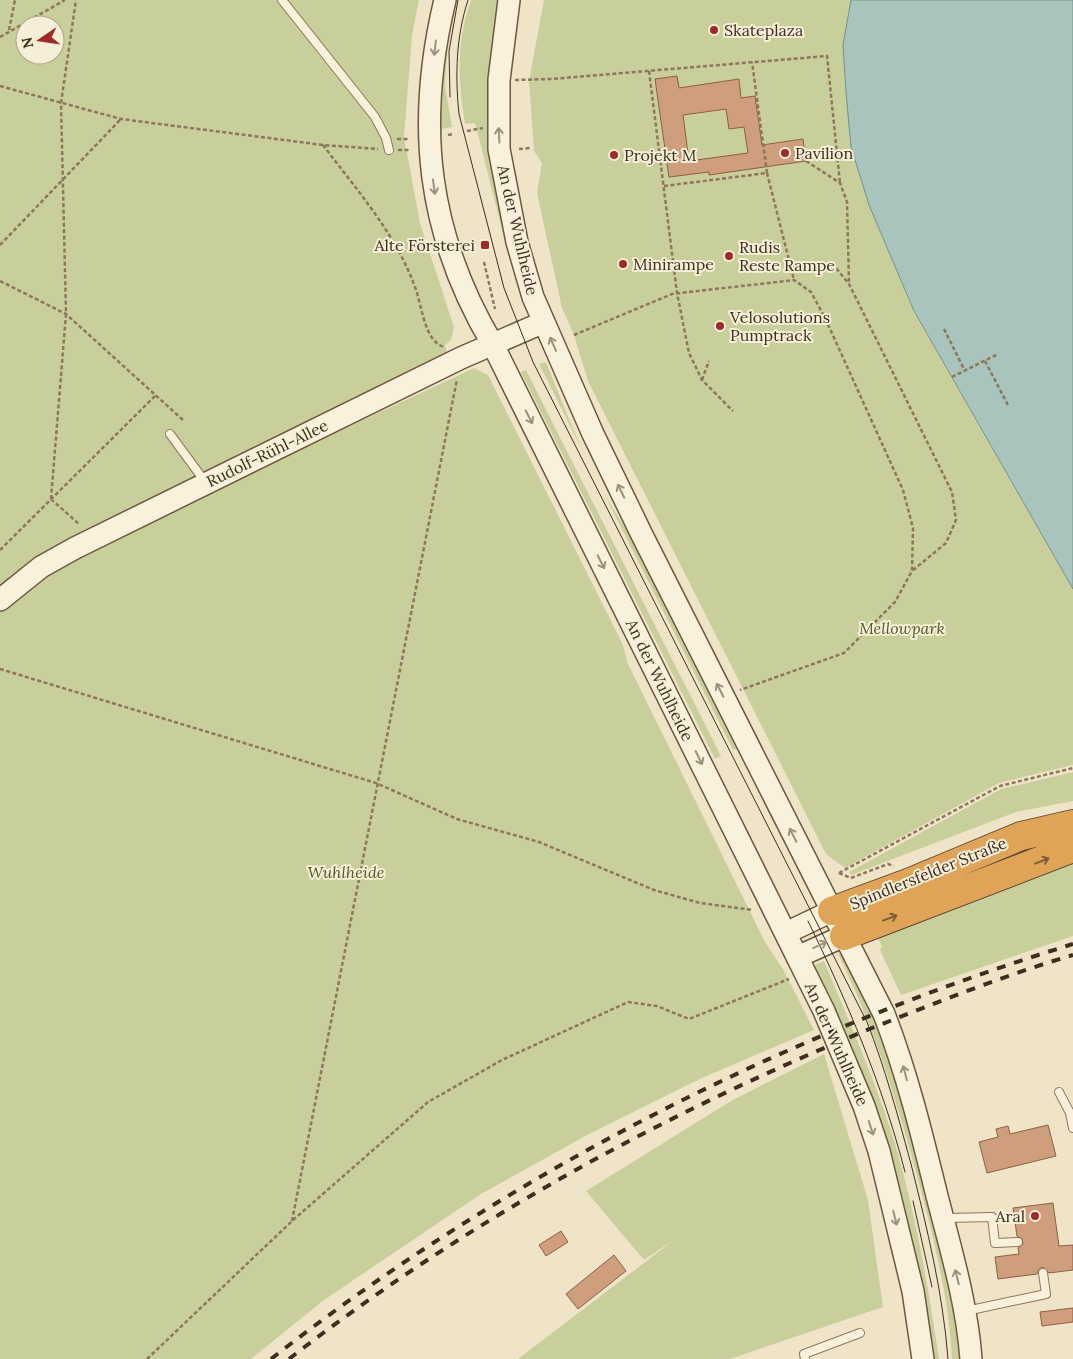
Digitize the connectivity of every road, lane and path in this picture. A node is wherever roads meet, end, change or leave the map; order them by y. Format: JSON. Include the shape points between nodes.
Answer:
{"nodes":[{"id":1,"x":15,"y":0,"type":"edge"},
{"id":2,"x":65,"y":0,"type":"edge"},
{"id":3,"x":76,"y":0,"type":"edge"},
{"id":4,"x":282,"y":0,"type":"edge"},
{"id":5,"x":445,"y":0,"type":"edge"},
{"id":6,"x":509,"y":0,"type":"edge"},
{"id":7,"x":9,"y":31,"type":"junction"},
{"id":8,"x":0,"y":37,"type":"edge"},
{"id":9,"x":752,"y":62,"type":"junction"},
{"id":10,"x":650,"y":71,"type":"junction"},
{"id":11,"x":499,"y":80,"type":"junction"},
{"id":12,"x":0,"y":86,"type":"edge"},
{"id":13,"x":61,"y":103,"type":"junction"},
{"id":14,"x":121,"y":119,"type":"junction"},
{"id":15,"x":488,"y":127,"type":"dead end"},
{"id":16,"x":467,"y":131,"type":"dead end"},
{"id":17,"x":323,"y":145,"type":"junction"},
{"id":18,"x":530,"y":148,"type":"dead end"},
{"id":19,"x":520,"y":149,"type":"dead end"},
{"id":20,"x":389,"y":150,"type":"joint"},
{"id":21,"x":399,"y":150,"type":"dead end"},
{"id":22,"x":409,"y":150,"type":"dead end"},
{"id":23,"x":806,"y":161,"type":"dead end"},
{"id":24,"x":767,"y":173,"type":"junction"},
{"id":25,"x":64,"y":178,"type":"junction"},
{"id":26,"x":840,"y":183,"type":"junction"},
{"id":27,"x":664,"y":186,"type":"junction"},
{"id":28,"x":0,"y":245,"type":"edge"},
{"id":29,"x":484,"y":262,"type":"dead end"},
{"id":30,"x":791,"y":267,"type":"junction"},
{"id":31,"x":794,"y":280,"type":"junction"},
{"id":32,"x":0,"y":281,"type":"edge"},
{"id":33,"x":849,"y":284,"type":"junction"},
{"id":34,"x":677,"y":294,"type":"junction"},
{"id":35,"x":496,"y":309,"type":"dead end"},
{"id":36,"x":66,"y":314,"type":"junction"},
{"id":37,"x":544,"y":322,"type":"junction"},
{"id":38,"x":944,"y":328,"type":"dead end"},
{"id":39,"x":574,"y":335,"type":"dead end"},
{"id":40,"x":493,"y":346,"type":"junction"},
{"id":41,"x":453,"y":353,"type":"junction"},
{"id":42,"x":998,"y":354,"type":"dead end"},
{"id":43,"x":709,"y":361,"type":"dead end"},
{"id":44,"x":985,"y":361,"type":"junction"},
{"id":45,"x":965,"y":370,"type":"junction"},
{"id":46,"x":952,"y":378,"type":"dead end"},
{"id":47,"x":702,"y":380,"type":"junction"},
{"id":48,"x":156,"y":395,"type":"junction"},
{"id":49,"x":1008,"y":407,"type":"dead end"},
{"id":50,"x":733,"y":411,"type":"dead end"},
{"id":51,"x":183,"y":420,"type":"dead end"},
{"id":52,"x":170,"y":434,"type":"dead end"},
{"id":53,"x":206,"y":483,"type":"junction"},
{"id":54,"x":50,"y":499,"type":"junction"},
{"id":55,"x":80,"y":525,"type":"dead end"},
{"id":56,"x":0,"y":550,"type":"edge"},
{"id":57,"x":912,"y":571,"type":"junction"},
{"id":58,"x":0,"y":600,"type":"edge"},
{"id":59,"x":0,"y":669,"type":"edge"},
{"id":60,"x":740,"y":690,"type":"dead end"},
{"id":61,"x":1073,"y":768,"type":"edge"},
{"id":62,"x":376,"y":783,"type":"junction"},
{"id":63,"x":1073,"y":824,"type":"edge"},
{"id":64,"x":1073,"y":848,"type":"edge"},
{"id":65,"x":896,"y":867,"type":"dead end"},
{"id":66,"x":753,"y":910,"type":"dead end"},
{"id":67,"x":832,"y":911,"type":"junction"},
{"id":68,"x":786,"y":933,"type":"junction"},
{"id":69,"x":844,"y":936,"type":"junction"},
{"id":70,"x":797,"y":956,"type":"junction"},
{"id":71,"x":792,"y":978,"type":"dead end"},
{"id":72,"x":1059,"y":1092,"type":"dead end"},
{"id":73,"x":1073,"y":1128,"type":"edge"},
{"id":74,"x":943,"y":1217,"type":"junction"},
{"id":75,"x":292,"y":1221,"type":"junction"},
{"id":76,"x":1018,"y":1242,"type":"dead end"},
{"id":77,"x":1043,"y":1274,"type":"dead end"},
{"id":78,"x":966,"y":1311,"type":"junction"},
{"id":79,"x":860,"y":1333,"type":"dead end"},
{"id":80,"x":147,"y":1359,"type":"edge"},
{"id":81,"x":805,"y":1359,"type":"edge"},
{"id":82,"x":923,"y":1359,"type":"edge"},
{"id":83,"x":972,"y":1359,"type":"edge"}],
"edges":[{"from":1,"to":7,"type":"path"},
{"from":2,"to":7,"type":"path"},
{"from":3,"to":13,"type":"path"},
{"from":4,"to":20,"type":"lane","via":[[375,117]]},
{"from":5,"to":40,"type":"main road","name":"An der Wuhlheide","one_way":true,"via":[[437,32],[429,102],[429,152],[435,196],[449,252],[474,313]]},
{"from":6,"to":11,"type":"main road","name":"An der Wuhlheide"},
{"from":7,"to":8,"type":"path"},
{"from":9,"to":10,"type":"path"},
{"from":9,"to":24,"type":"path"},
{"from":9,"to":26,"type":"path","via":[[827,56]]},
{"from":10,"to":11,"type":"path"},
{"from":10,"to":27,"type":"path"},
{"from":37,"to":11,"type":"main road","name":"An der Wuhlheide","one_way":true,"via":[[517,242],[505,184],[499,149]]},
{"from":12,"to":13,"type":"path"},
{"from":13,"to":14,"type":"path"},
{"from":13,"to":25,"type":"path"},
{"from":14,"to":17,"type":"path"},
{"from":14,"to":25,"type":"path"},
{"from":15,"to":16,"type":"path"},
{"from":17,"to":20,"type":"path"},
{"from":17,"to":41,"type":"path","via":[[373,211],[395,247],[415,286],[430,336]]},
{"from":18,"to":19,"type":"path"},
{"from":21,"to":22,"type":"path"},
{"from":23,"to":26,"type":"path"},
{"from":24,"to":27,"type":"path"},
{"from":24,"to":30,"type":"path"},
{"from":25,"to":28,"type":"path"},
{"from":25,"to":36,"type":"path"},
{"from":26,"to":33,"type":"path","via":[[847,202]]},
{"from":27,"to":34,"type":"path"},
{"from":29,"to":35,"type":"path"},
{"from":30,"to":31,"type":"path"},
{"from":30,"to":33,"type":"path","via":[[836,268]]},
{"from":31,"to":34,"type":"path"},
{"from":31,"to":57,"type":"path","via":[[811,292],[826,320],[903,490],[913,528]]},
{"from":32,"to":36,"type":"path"},
{"from":33,"to":57,"type":"path","via":[[952,492],[956,520],[946,543]]},
{"from":34,"to":39,"type":"path"},
{"from":34,"to":47,"type":"path","via":[[689,354]]},
{"from":36,"to":48,"type":"path"},
{"from":36,"to":54,"type":"path"},
{"from":37,"to":40,"type":"main road","name":"Rudolf-Rühl-Allee"},
{"from":67,"to":37,"type":"main road","name":"An der Wuhlheide","one_way":true,"via":[[597,443]]},
{"from":38,"to":45,"type":"path"},
{"from":40,"to":41,"type":"main road","name":"Rudolf-Rühl-Allee"},
{"from":40,"to":68,"type":"main road","name":"An der Wuhlheide","one_way":true},
{"from":41,"to":53,"type":"main road","name":"Rudolf-Rühl-Allee"},
{"from":41,"to":62,"type":"path"},
{"from":42,"to":44,"type":"path"},
{"from":43,"to":47,"type":"path"},
{"from":44,"to":45,"type":"path"},
{"from":44,"to":49,"type":"path"},
{"from":45,"to":46,"type":"path"},
{"from":47,"to":50,"type":"path"},
{"from":48,"to":51,"type":"path"},
{"from":48,"to":54,"type":"path"},
{"from":52,"to":53,"type":"lane"},
{"from":53,"to":58,"type":"main road","name":"Rudolf-Rühl-Allee","via":[[56,557]]},
{"from":54,"to":55,"type":"path"},
{"from":54,"to":56,"type":"path"},
{"from":57,"to":60,"type":"path","via":[[895,602],[844,653]]},
{"from":59,"to":62,"type":"path"},
{"from":61,"to":65,"type":"path","via":[[1000,786],[839,873],[851,878],[888,864]]},
{"from":62,"to":66,"type":"path","via":[[457,819],[539,842],[654,890],[700,903]]},
{"from":62,"to":75,"type":"path"},
{"from":63,"to":67,"type":"highway","name":"Spindlersfelder Straße","via":[[1021,836]]},
{"from":69,"to":64,"type":"highway","name":"Spindlersfelder Straße","one_way":true},
{"from":67,"to":68,"type":"main road","name":"Spindlersfelder Straße"},
{"from":67,"to":69,"type":"main road","name":"An der Wuhlheide"},
{"from":68,"to":70,"type":"main road","name":"An der Wuhlheide"},
{"from":70,"to":69,"type":"main road","name":"Spindlersfelder Straße","one_way":true},
{"from":74,"to":69,"type":"main road","name":"An der Wuhlheide","one_way":true,"via":[[900,1055],[884,1014]]},
{"from":70,"to":82,"type":"main road","name":"An der Wuhlheide","one_way":true,"via":[[824,1011],[879,1150],[913,1292]]},
{"from":71,"to":75,"type":"path","via":[[689,1019],[657,1006],[628,1002],[502,1060],[428,1102]]},
{"from":72,"to":73,"type":"lane","via":[[1070,1113]]},
{"from":74,"to":76,"type":"lane","via":[[992,1217],[995,1243]]},
{"from":78,"to":74,"type":"main road","name":"An der Wuhlheide","one_way":true},
{"from":75,"to":80,"type":"path"},
{"from":77,"to":78,"type":"lane","via":[[1046,1294]]},
{"from":78,"to":83,"type":"main road","name":"An der Wuhlheide"},
{"from":79,"to":81,"type":"lane","via":[[804,1354]]}]}
